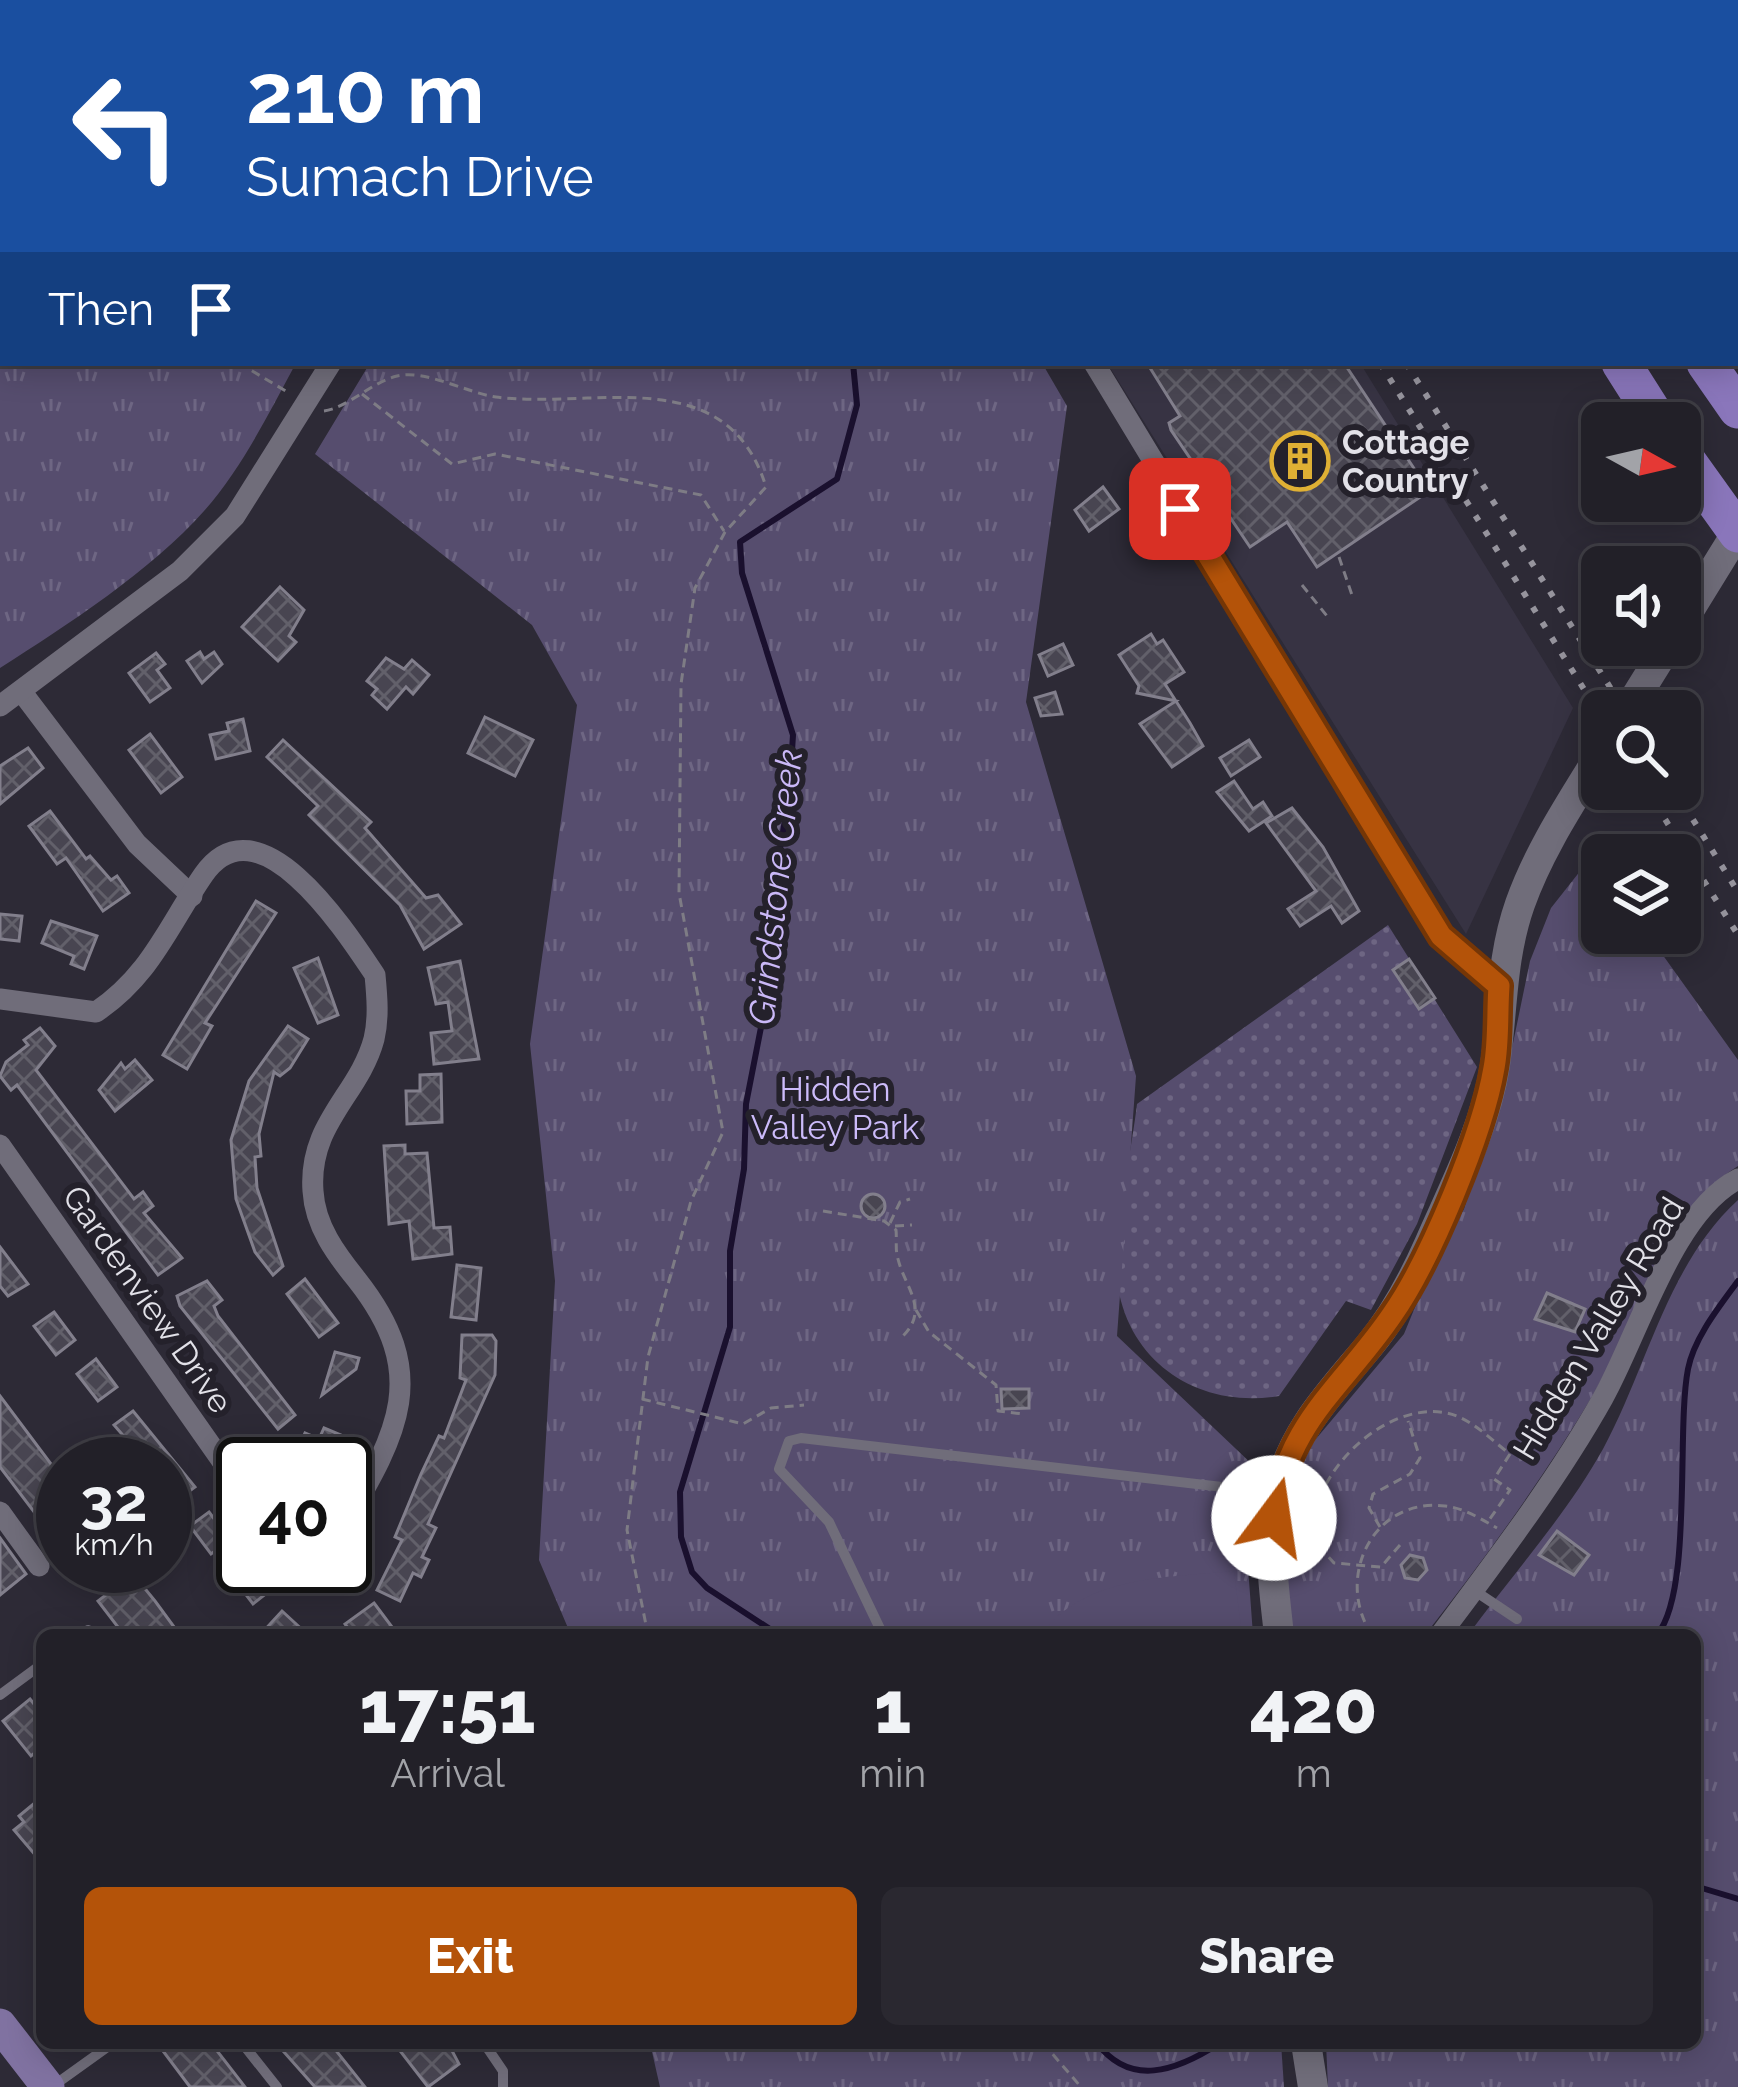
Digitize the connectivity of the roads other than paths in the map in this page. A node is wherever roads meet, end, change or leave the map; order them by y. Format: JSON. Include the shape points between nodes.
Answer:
{"nodes":[{"id":1,"x":329,"y":366,"type":"edge"},
{"id":2,"x":1096,"y":366,"type":"edge"},
{"id":3,"x":1623,"y":366,"type":"edge"},
{"id":4,"x":1708,"y":366,"type":"edge"},
{"id":5,"x":1646,"y":402,"type":"edge"},
{"id":6,"x":1738,"y":409,"type":"edge"},
{"id":7,"x":1701,"y":481,"type":"edge"},
{"id":8,"x":1738,"y":532,"type":"edge"},
{"id":9,"x":1701,"y":592,"type":"edge"},
{"id":10,"x":20,"y":691,"type":"junction"},
{"id":11,"x":0,"y":706,"type":"edge"},
{"id":12,"x":1581,"y":787,"type":"edge"},
{"id":13,"x":192,"y":896,"type":"junction"},
{"id":14,"x":1499,"y":986,"type":"junction"},
{"id":15,"x":0,"y":999,"type":"edge"},
{"id":16,"x":0,"y":1144,"type":"edge"},
{"id":17,"x":1738,"y":1179,"type":"edge"},
{"id":18,"x":216,"y":1452,"type":"edge"},
{"id":19,"x":372,"y":1477,"type":"edge"},
{"id":20,"x":1277,"y":1493,"type":"junction"},
{"id":21,"x":0,"y":1512,"type":"edge"},
{"id":22,"x":36,"y":1562,"type":"edge"},
{"id":23,"x":1472,"y":1588,"type":"junction"},
{"id":24,"x":1516,"y":1619,"type":"dead end"},
{"id":25,"x":880,"y":1629,"type":"edge"},
{"id":26,"x":1278,"y":1629,"type":"edge"},
{"id":27,"x":1444,"y":1629,"type":"edge"},
{"id":28,"x":36,"y":1668,"type":"edge"},
{"id":29,"x":0,"y":1695,"type":"edge"},
{"id":30,"x":0,"y":2026,"type":"edge"},
{"id":31,"x":104,"y":2049,"type":"edge"},
{"id":32,"x":247,"y":2049,"type":"edge"},
{"id":33,"x":488,"y":2049,"type":"edge"},
{"id":34,"x":1306,"y":2049,"type":"edge"},
{"id":35,"x":50,"y":2087,"type":"edge"},
{"id":36,"x":277,"y":2087,"type":"edge"},
{"id":37,"x":503,"y":2087,"type":"edge"},
{"id":38,"x":1312,"y":2087,"type":"edge"}],
"edges":[{"from":1,"to":10,"type":"street","via":[[235,516]]},
{"from":2,"to":14,"type":"street","via":[[1441,936]]},
{"from":3,"to":5,"type":"highway"},
{"from":4,"to":6,"type":"highway"},
{"from":7,"to":8,"type":"highway"},
{"from":8,"to":9,"type":"street"},
{"from":10,"to":11,"type":"street"},
{"from":10,"to":13,"type":"street","via":[[137,844]]},
{"from":12,"to":14,"type":"street","via":[[1520,904]]},
{"from":13,"to":15,"type":"street","via":[[130,989],[96,1012]]},
{"from":13,"to":19,"type":"street","via":[[207,869],[235,852],[266,852],[314,895],[375,975],[373,1042],[330,1116],[313,1194],[322,1228],[388,1327],[404,1380],[391,1445]]},
{"from":14,"to":20,"type":"street","via":[[1484,1110],[1428,1246],[1395,1311],[1301,1428]]},
{"from":16,"to":18,"type":"street","name":"Gardenview Drive"},
{"from":17,"to":23,"type":"street","name":"Hidden Valley Road","via":[[1686,1231],[1602,1400]]},
{"from":20,"to":25,"type":"lane","via":[[789,1441],[779,1469],[829,1522]]},
{"from":20,"to":26,"type":"street","via":[[1271,1543]]},
{"from":21,"to":22,"type":"street"},
{"from":23,"to":24,"type":"lane"},
{"from":23,"to":27,"type":"street","name":"Hidden Valley Road"},
{"from":28,"to":29,"type":"lane"},
{"from":30,"to":35,"type":"main road"},
{"from":31,"to":35,"type":"lane"},
{"from":32,"to":36,"type":"lane"},
{"from":33,"to":37,"type":"lane"},
{"from":34,"to":38,"type":"street"}]}
